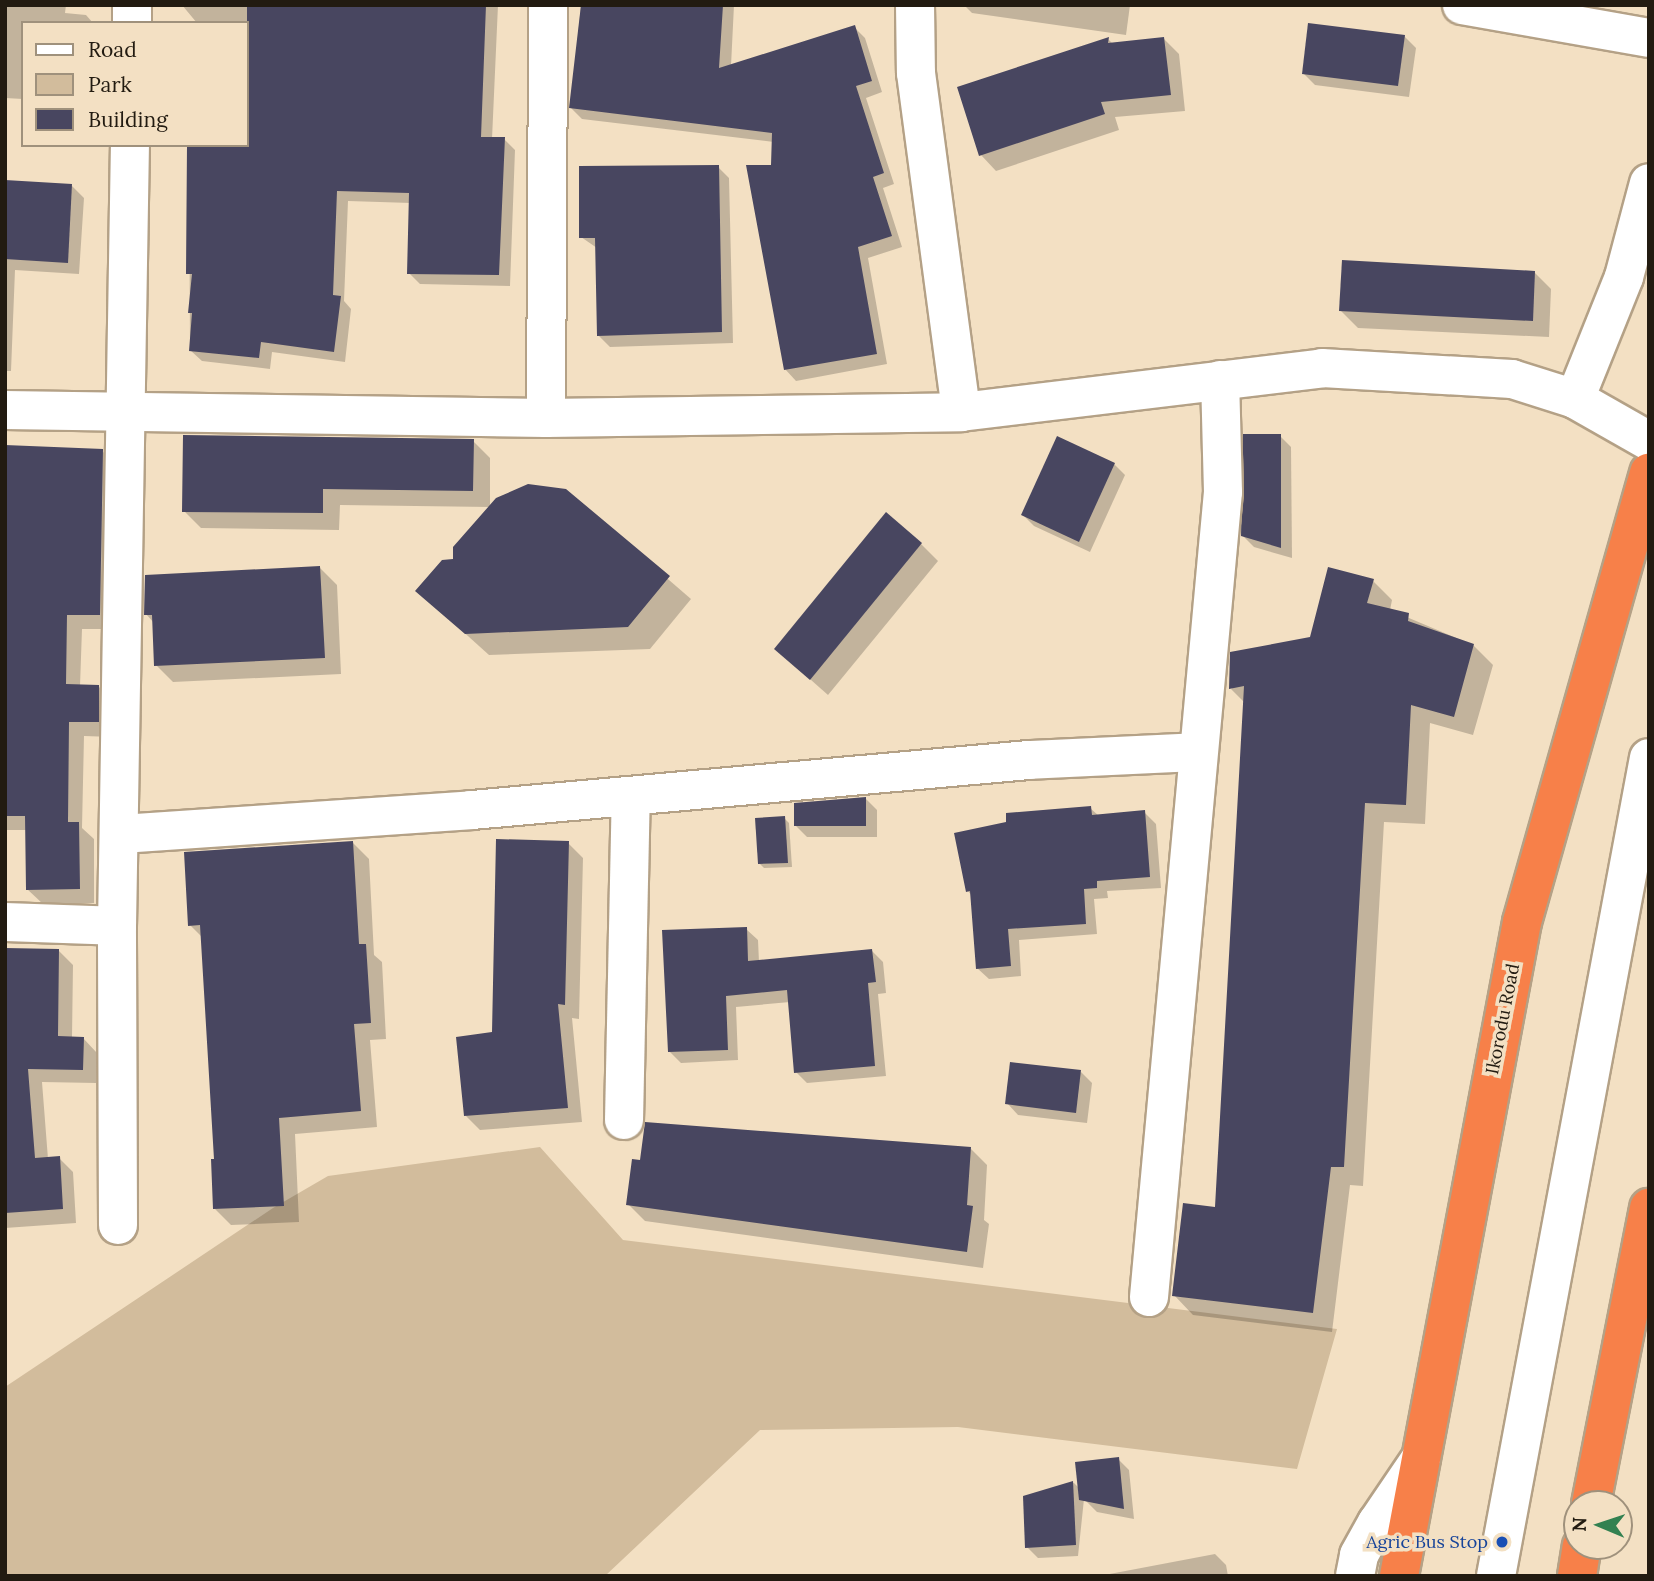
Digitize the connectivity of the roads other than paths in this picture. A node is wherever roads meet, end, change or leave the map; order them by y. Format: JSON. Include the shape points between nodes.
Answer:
{"nodes":[{"id":1,"x":548,"y":5,"type":"edge"},
{"id":2,"x":915,"y":5,"type":"edge"},
{"id":3,"x":1462,"y":5,"type":"edge"},
{"id":4,"x":1649,"y":38,"type":"edge"},
{"id":5,"x":130,"y":147,"type":"edge"},
{"id":6,"x":1649,"y":183,"type":"edge"},
{"id":7,"x":1220,"y":380,"type":"junction"},
{"id":8,"x":1575,"y":399,"type":"junction"},
{"id":9,"x":5,"y":410,"type":"edge"},
{"id":10,"x":127,"y":411,"type":"junction"},
{"id":11,"x":961,"y":412,"type":"junction"},
{"id":12,"x":546,"y":418,"type":"junction"},
{"id":13,"x":1649,"y":441,"type":"edge"},
{"id":14,"x":1649,"y":473,"type":"edge"},
{"id":15,"x":1198,"y":751,"type":"junction"},
{"id":16,"x":1649,"y":758,"type":"edge"},
{"id":17,"x":631,"y":796,"type":"junction"},
{"id":18,"x":122,"y":834,"type":"junction"},
{"id":19,"x":5,"y":922,"type":"edge"},
{"id":20,"x":117,"y":926,"type":"junction"},
{"id":21,"x":624,"y":1120,"type":"dead end"},
{"id":22,"x":1649,"y":1208,"type":"edge"},
{"id":23,"x":118,"y":1225,"type":"dead end"},
{"id":24,"x":1149,"y":1297,"type":"dead end"},
{"id":25,"x":1421,"y":1458,"type":"junction"},
{"id":26,"x":1594,"y":1490,"type":"edge"},
{"id":27,"x":1354,"y":1576,"type":"edge"},
{"id":28,"x":1399,"y":1576,"type":"edge"},
{"id":29,"x":1496,"y":1576,"type":"edge"}],
"edges":[{"from":1,"to":12,"type":"street"},
{"from":2,"to":11,"type":"street","via":[[915,73]]},
{"from":3,"to":4,"type":"street"},
{"from":5,"to":10,"type":"street"},
{"from":6,"to":8,"type":"street","via":[[1624,277]]},
{"from":7,"to":8,"type":"street","via":[[1322,368],[1512,379]]},
{"from":7,"to":11,"type":"street"},
{"from":7,"to":15,"type":"street","via":[[1223,492]]},
{"from":8,"to":13,"type":"street"},
{"from":9,"to":10,"type":"street"},
{"from":10,"to":12,"type":"street"},
{"from":10,"to":18,"type":"street"},
{"from":11,"to":12,"type":"street"},
{"from":14,"to":25,"type":"highway","name":"Ikorodu Road","via":[[1522,922]]},
{"from":15,"to":17,"type":"street","via":[[1029,760]]},
{"from":15,"to":24,"type":"street"},
{"from":16,"to":29,"type":"street"},
{"from":17,"to":18,"type":"street"},
{"from":17,"to":21,"type":"street"},
{"from":18,"to":20,"type":"street"},
{"from":19,"to":20,"type":"street"},
{"from":20,"to":23,"type":"street"},
{"from":22,"to":26,"type":"highway"},
{"from":25,"to":27,"type":"street","via":[[1377,1522],[1359,1555]]},
{"from":25,"to":28,"type":"highway","name":"Ikorodu Road"}]}
